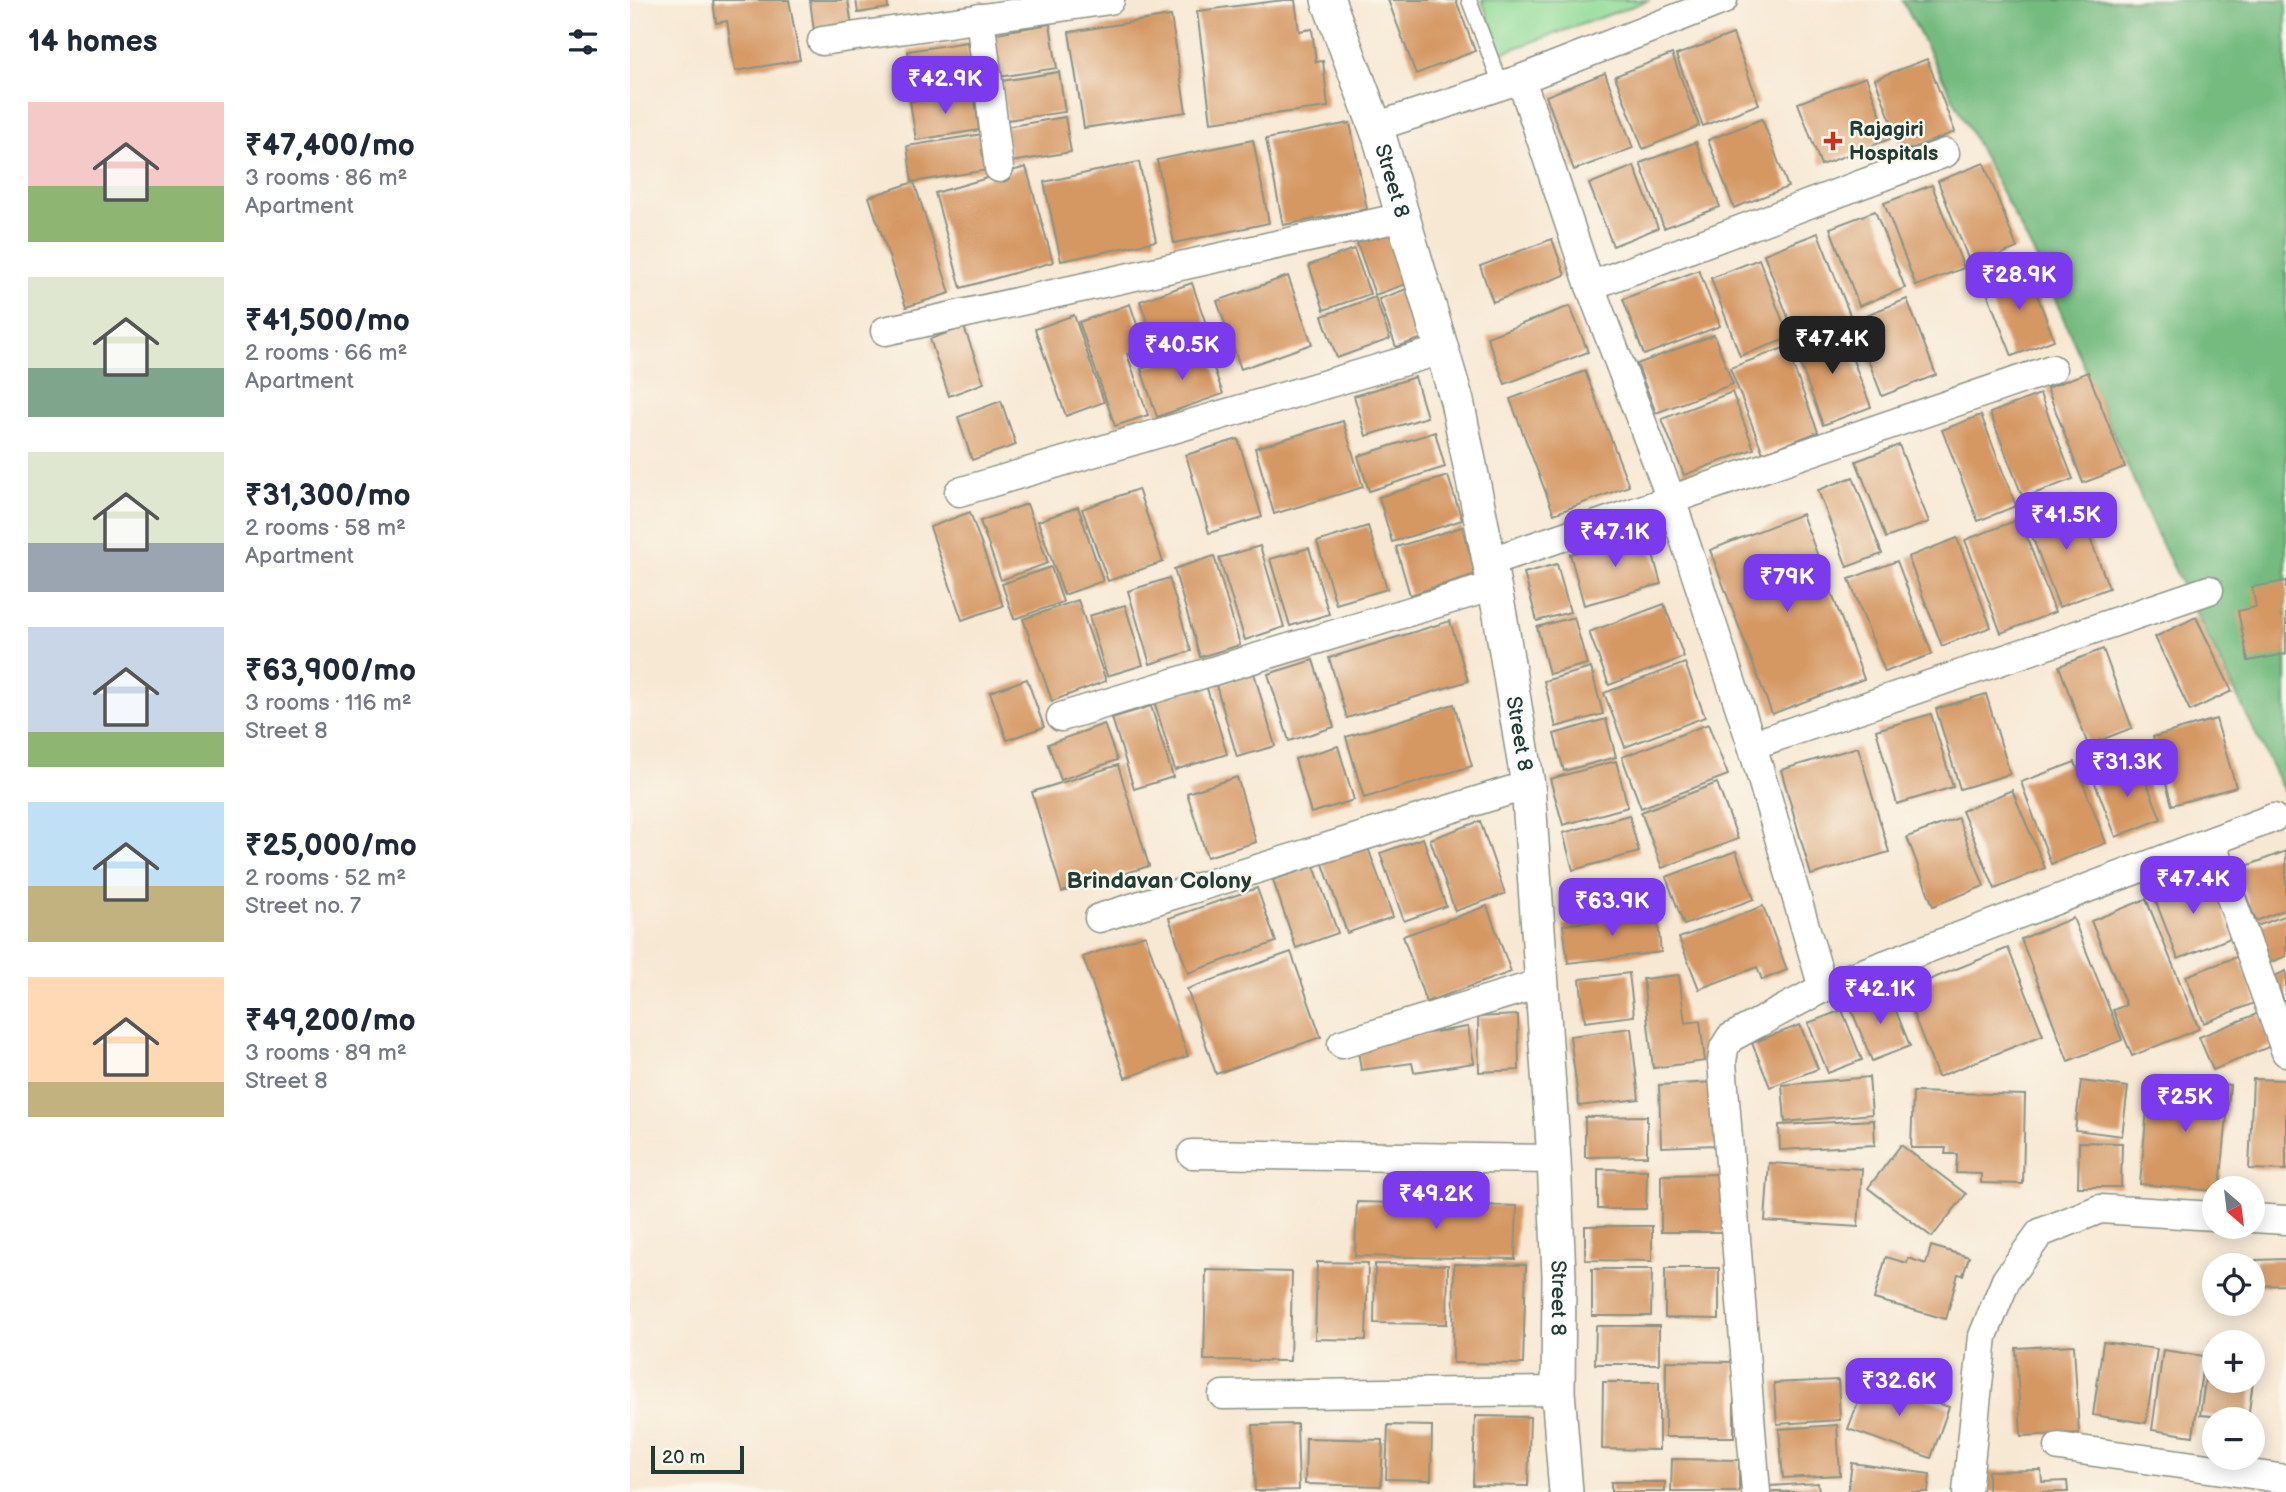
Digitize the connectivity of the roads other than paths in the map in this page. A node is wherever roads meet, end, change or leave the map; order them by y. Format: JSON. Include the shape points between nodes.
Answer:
{"nodes":[{"id":1,"x":1110,"y":0,"type":"edge"},
{"id":2,"x":1328,"y":0,"type":"edge"},
{"id":3,"x":1469,"y":0,"type":"edge"},
{"id":4,"x":1723,"y":0,"type":"edge"},
{"id":5,"x":980,"y":18,"type":"junction"},
{"id":6,"x":822,"y":41,"type":"dead end"},
{"id":7,"x":1511,"y":82,"type":"junction"},
{"id":8,"x":1375,"y":127,"type":"junction"},
{"id":9,"x":1944,"y":153,"type":"dead end"},
{"id":10,"x":999,"y":168,"type":"dead end"},
{"id":11,"x":1403,"y":217,"type":"junction"},
{"id":12,"x":1590,"y":286,"type":"junction"},
{"id":13,"x":885,"y":331,"type":"dead end"},
{"id":14,"x":1442,"y":350,"type":"junction"},
{"id":15,"x":2052,"y":369,"type":"dead end"},
{"id":16,"x":959,"y":492,"type":"dead end"},
{"id":17,"x":1671,"y":499,"type":"junction"},
{"id":18,"x":1492,"y":574,"type":"junction"},
{"id":19,"x":2209,"y":590,"type":"dead end"},
{"id":20,"x":1061,"y":716,"type":"dead end"},
{"id":21,"x":1752,"y":745,"type":"junction"},
{"id":22,"x":1528,"y":785,"type":"junction"},
{"id":23,"x":2273,"y":818,"type":"dead end"},
{"id":24,"x":2211,"y":842,"type":"junction"},
{"id":25,"x":1099,"y":918,"type":"dead end"},
{"id":26,"x":1542,"y":983,"type":"junction"},
{"id":27,"x":1823,"y":988,"type":"junction"},
{"id":28,"x":1342,"y":1044,"type":"dead end"},
{"id":29,"x":2286,"y":1052,"type":"edge"},
{"id":30,"x":1192,"y":1154,"type":"dead end"},
{"id":31,"x":1554,"y":1159,"type":"junction"},
{"id":32,"x":2202,"y":1215,"type":"edge"},
{"id":33,"x":2265,"y":1219,"type":"edge"},
{"id":34,"x":2286,"y":1220,"type":"edge"},
{"id":35,"x":1558,"y":1391,"type":"junction"},
{"id":36,"x":1223,"y":1395,"type":"dead end"},
{"id":37,"x":2059,"y":1447,"type":"dead end"},
{"id":38,"x":2286,"y":1479,"type":"edge"},
{"id":39,"x":1566,"y":1492,"type":"edge"},
{"id":40,"x":1756,"y":1492,"type":"edge"},
{"id":41,"x":1967,"y":1492,"type":"edge"}],
"edges":[{"from":1,"to":5,"type":"street"},
{"from":2,"to":8,"type":"street","name":"Street 8"},
{"from":3,"to":7,"type":"lane"},
{"from":4,"to":7,"type":"street"},
{"from":5,"to":6,"type":"street"},
{"from":5,"to":10,"type":"street"},
{"from":7,"to":8,"type":"street"},
{"from":7,"to":12,"type":"street"},
{"from":8,"to":11,"type":"street","name":"Street 8"},
{"from":9,"to":12,"type":"street"},
{"from":11,"to":13,"type":"street"},
{"from":11,"to":14,"type":"street","name":"Street 8"},
{"from":12,"to":17,"type":"street"},
{"from":14,"to":16,"type":"street"},
{"from":14,"to":18,"type":"street","name":"Street 8","via":[[1457,401]]},
{"from":15,"to":17,"type":"street"},
{"from":17,"to":18,"type":"street"},
{"from":17,"to":21,"type":"street"},
{"from":18,"to":20,"type":"street"},
{"from":18,"to":22,"type":"street","name":"Street 8"},
{"from":19,"to":21,"type":"street"},
{"from":21,"to":27,"type":"street"},
{"from":22,"to":25,"type":"street"},
{"from":22,"to":26,"type":"street","name":"Street 8"},
{"from":23,"to":24,"type":"street"},
{"from":24,"to":27,"type":"street"},
{"from":24,"to":29,"type":"street"},
{"from":26,"to":28,"type":"street"},
{"from":26,"to":31,"type":"street","name":"Street 8"},
{"from":27,"to":40,"type":"street","via":[[1730,1038],[1722,1062]]},
{"from":30,"to":31,"type":"street"},
{"from":31,"to":35,"type":"street","name":"Street 8"},
{"from":32,"to":41,"type":"street","via":[[2100,1209],[2040,1233],[2006,1280],[1983,1336]]},
{"from":33,"to":34,"type":"street"},
{"from":35,"to":36,"type":"street"},
{"from":35,"to":39,"type":"street","name":"Street 8"},
{"from":37,"to":38,"type":"street"}]}
